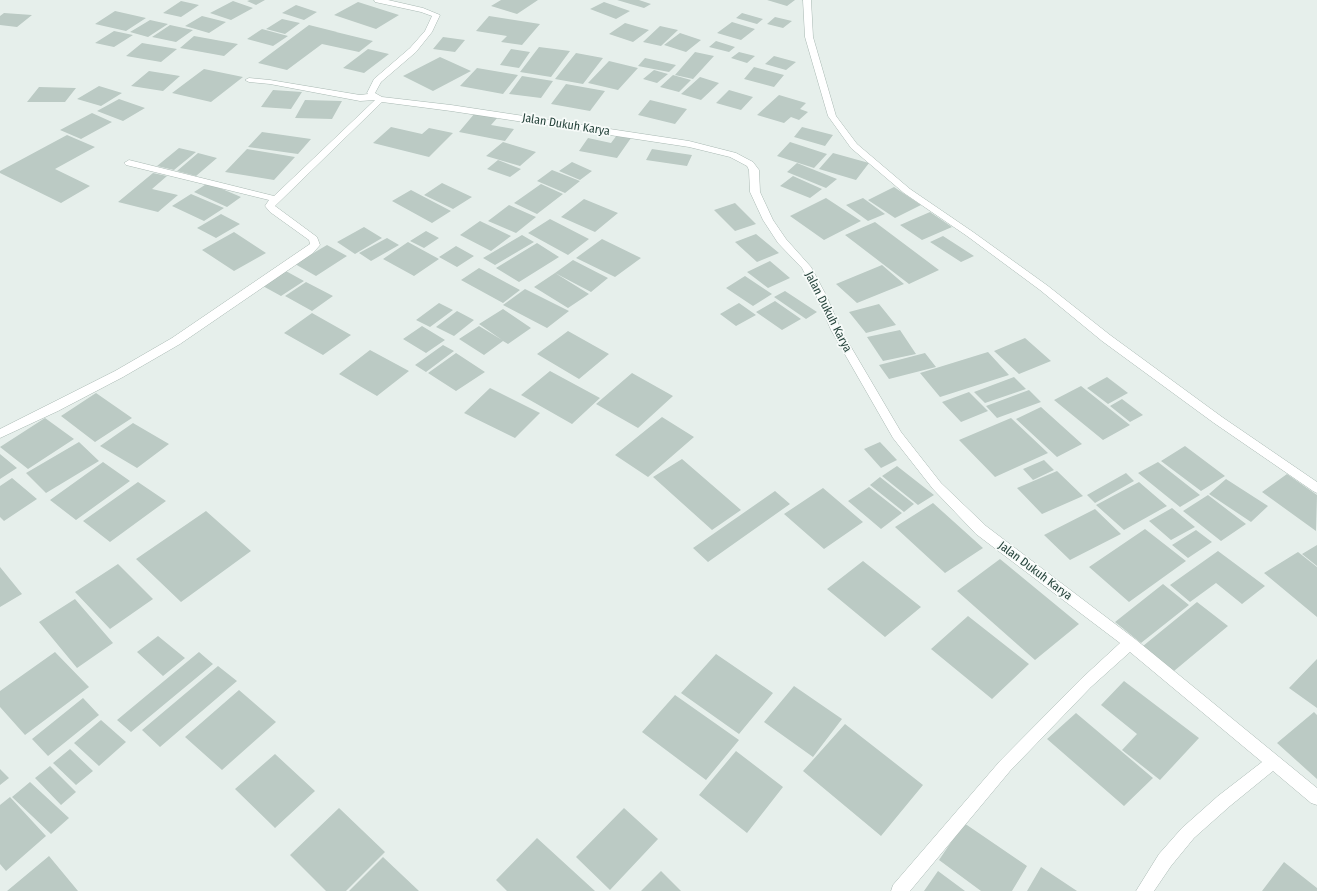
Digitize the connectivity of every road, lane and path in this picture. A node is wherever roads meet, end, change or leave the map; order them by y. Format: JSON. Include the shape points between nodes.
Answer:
{"nodes":[{"id":1,"x":378,"y":0,"type":"edge"},
{"id":2,"x":808,"y":0,"type":"edge"},
{"id":3,"x":249,"y":80,"type":"dead end"},
{"id":4,"x":377,"y":97,"type":"junction"},
{"id":5,"x":129,"y":163,"type":"dead end"},
{"id":6,"x":276,"y":199,"type":"junction"},
{"id":7,"x":0,"y":434,"type":"edge"},
{"id":8,"x":1317,"y":488,"type":"edge"},
{"id":9,"x":1130,"y":643,"type":"junction"},
{"id":10,"x":1274,"y":761,"type":"junction"},
{"id":11,"x":1317,"y":798,"type":"edge"},
{"id":12,"x":899,"y":891,"type":"edge"},
{"id":13,"x":1144,"y":891,"type":"edge"}],
"edges":[{"from":1,"to":4,"type":"street","via":[[436,15],[428,32],[413,50],[377,81],[371,92]]},
{"from":2,"to":8,"type":"street","via":[[809,37],[832,116],[854,146],[907,191],[1044,288],[1218,420]]},
{"from":3,"to":4,"type":"street","via":[[360,98]]},
{"from":4,"to":6,"type":"street"},
{"from":4,"to":9,"type":"street","name":"Jalan Dukuh Karya","via":[[689,144],[733,155],[750,164],[754,170],[755,192],[768,220],[782,241],[806,268],[836,330],[901,440],[937,486],[981,530]]},
{"from":5,"to":6,"type":"street"},
{"from":6,"to":7,"type":"street","via":[[270,206],[273,210],[313,239],[315,245],[309,251],[176,340],[80,394]]},
{"from":9,"to":10,"type":"street","name":"Jalan Dukuh Karya"},
{"from":9,"to":12,"type":"street","via":[[1044,725]]},
{"from":10,"to":11,"type":"street","name":"Jalan Dukuh Karya"},
{"from":10,"to":13,"type":"street","via":[[1188,833],[1165,860]]}]}
